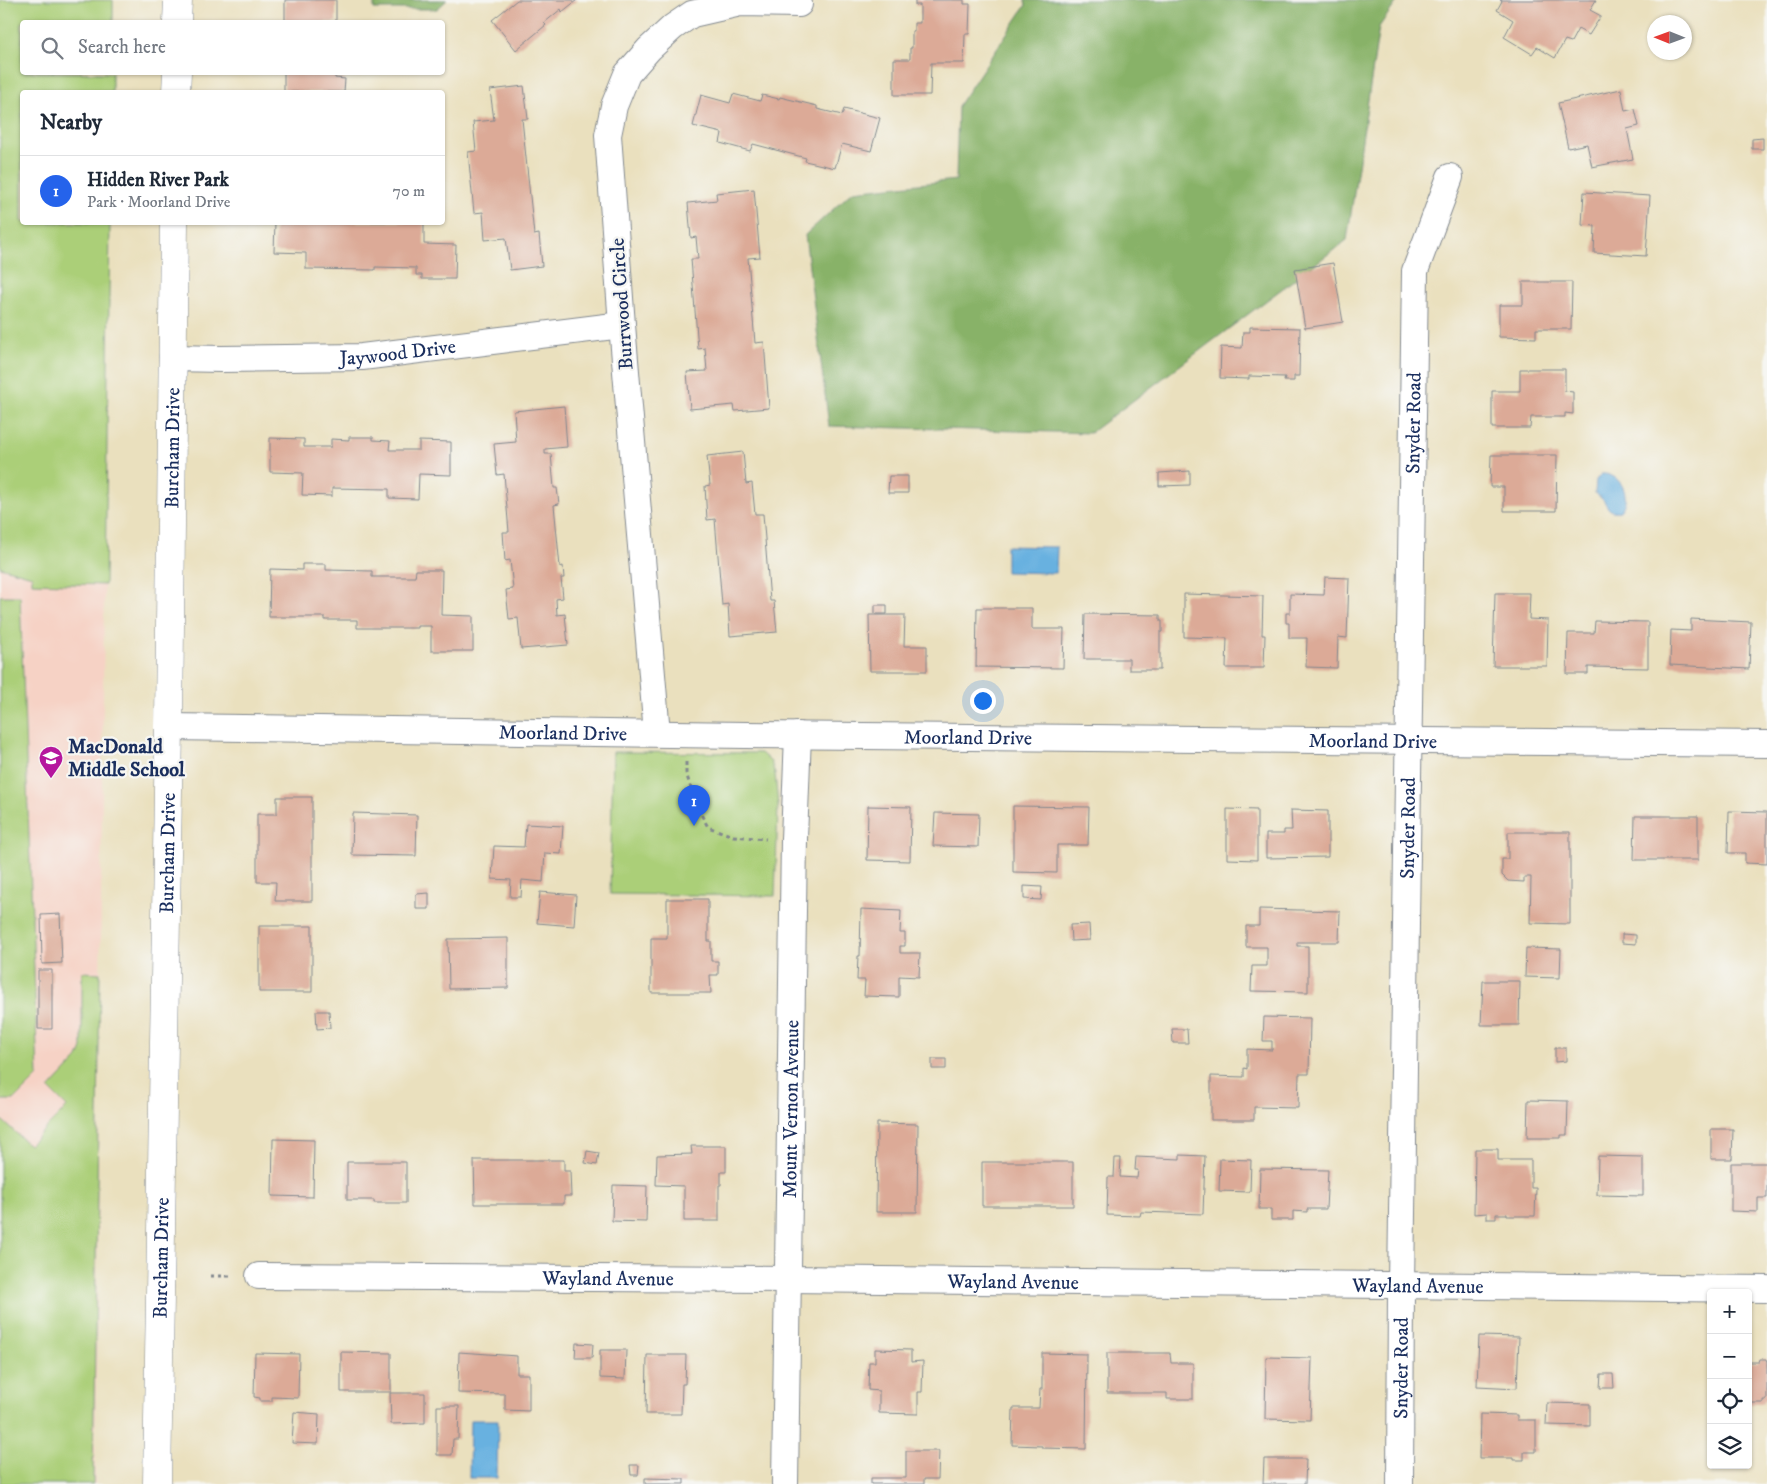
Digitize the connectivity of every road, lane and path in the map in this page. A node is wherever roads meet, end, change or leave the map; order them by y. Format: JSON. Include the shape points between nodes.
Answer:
{"nodes":[{"id":1,"x":178,"y":0,"type":"edge"},
{"id":2,"x":799,"y":4,"type":"dead end"},
{"id":3,"x":178,"y":20,"type":"edge"},
{"id":4,"x":177,"y":75,"type":"edge"},
{"id":5,"x":176,"y":90,"type":"edge"},
{"id":6,"x":1450,"y":176,"type":"dead end"},
{"id":7,"x":174,"y":225,"type":"edge"},
{"id":8,"x":622,"y":325,"type":"junction"},
{"id":9,"x":172,"y":358,"type":"junction"},
{"id":10,"x":169,"y":727,"type":"junction"},
{"id":11,"x":656,"y":734,"type":"junction"},
{"id":12,"x":687,"y":734,"type":"junction"},
{"id":13,"x":798,"y":735,"type":"junction"},
{"id":14,"x":1409,"y":739,"type":"junction"},
{"id":15,"x":1767,"y":744,"type":"edge"},
{"id":16,"x":794,"y":839,"type":"junction"},
{"id":17,"x":259,"y":1276,"type":"dead end"},
{"id":18,"x":787,"y":1279,"type":"junction"},
{"id":19,"x":1401,"y":1286,"type":"junction"},
{"id":20,"x":1767,"y":1289,"type":"edge"},
{"id":21,"x":157,"y":1484,"type":"edge"},
{"id":22,"x":785,"y":1484,"type":"edge"},
{"id":23,"x":1400,"y":1484,"type":"edge"}],
"edges":[{"from":1,"to":3,"type":"street"},
{"from":2,"to":8,"type":"street","name":"Burrwood Circle","via":[[740,3],[692,14],[672,27],[627,74],[614,106],[608,135]]},
{"from":4,"to":5,"type":"street"},
{"from":6,"to":14,"type":"street","name":"Snyder Road","via":[[1415,271]]},
{"from":7,"to":9,"type":"street","name":"Burcham Drive"},
{"from":8,"to":9,"type":"street","name":"Jaywood Drive","via":[[362,357]]},
{"from":8,"to":11,"type":"street","name":"Burrwood Circle"},
{"from":9,"to":10,"type":"street","name":"Burcham Drive"},
{"from":10,"to":11,"type":"street","name":"Moorland Drive"},
{"from":10,"to":21,"type":"street","name":"Burcham Drive"},
{"from":11,"to":12,"type":"street","name":"Moorland Drive"},
{"from":12,"to":13,"type":"street","name":"Moorland Drive"},
{"from":12,"to":16,"type":"path","via":[[686,773],[697,807],[708,826],[733,836]]},
{"from":13,"to":14,"type":"street","name":"Moorland Drive"},
{"from":13,"to":16,"type":"street","name":"Mount Vernon Avenue"},
{"from":14,"to":15,"type":"street","name":"Moorland Drive"},
{"from":14,"to":19,"type":"street","name":"Snyder Road"},
{"from":16,"to":18,"type":"street","name":"Mount Vernon Avenue"},
{"from":17,"to":18,"type":"street","name":"Wayland Avenue"},
{"from":18,"to":19,"type":"street","name":"Wayland Avenue"},
{"from":18,"to":22,"type":"street","name":"Mount Vernon Avenue"},
{"from":19,"to":20,"type":"street","name":"Wayland Avenue"},
{"from":19,"to":23,"type":"street","name":"Snyder Road"}]}
